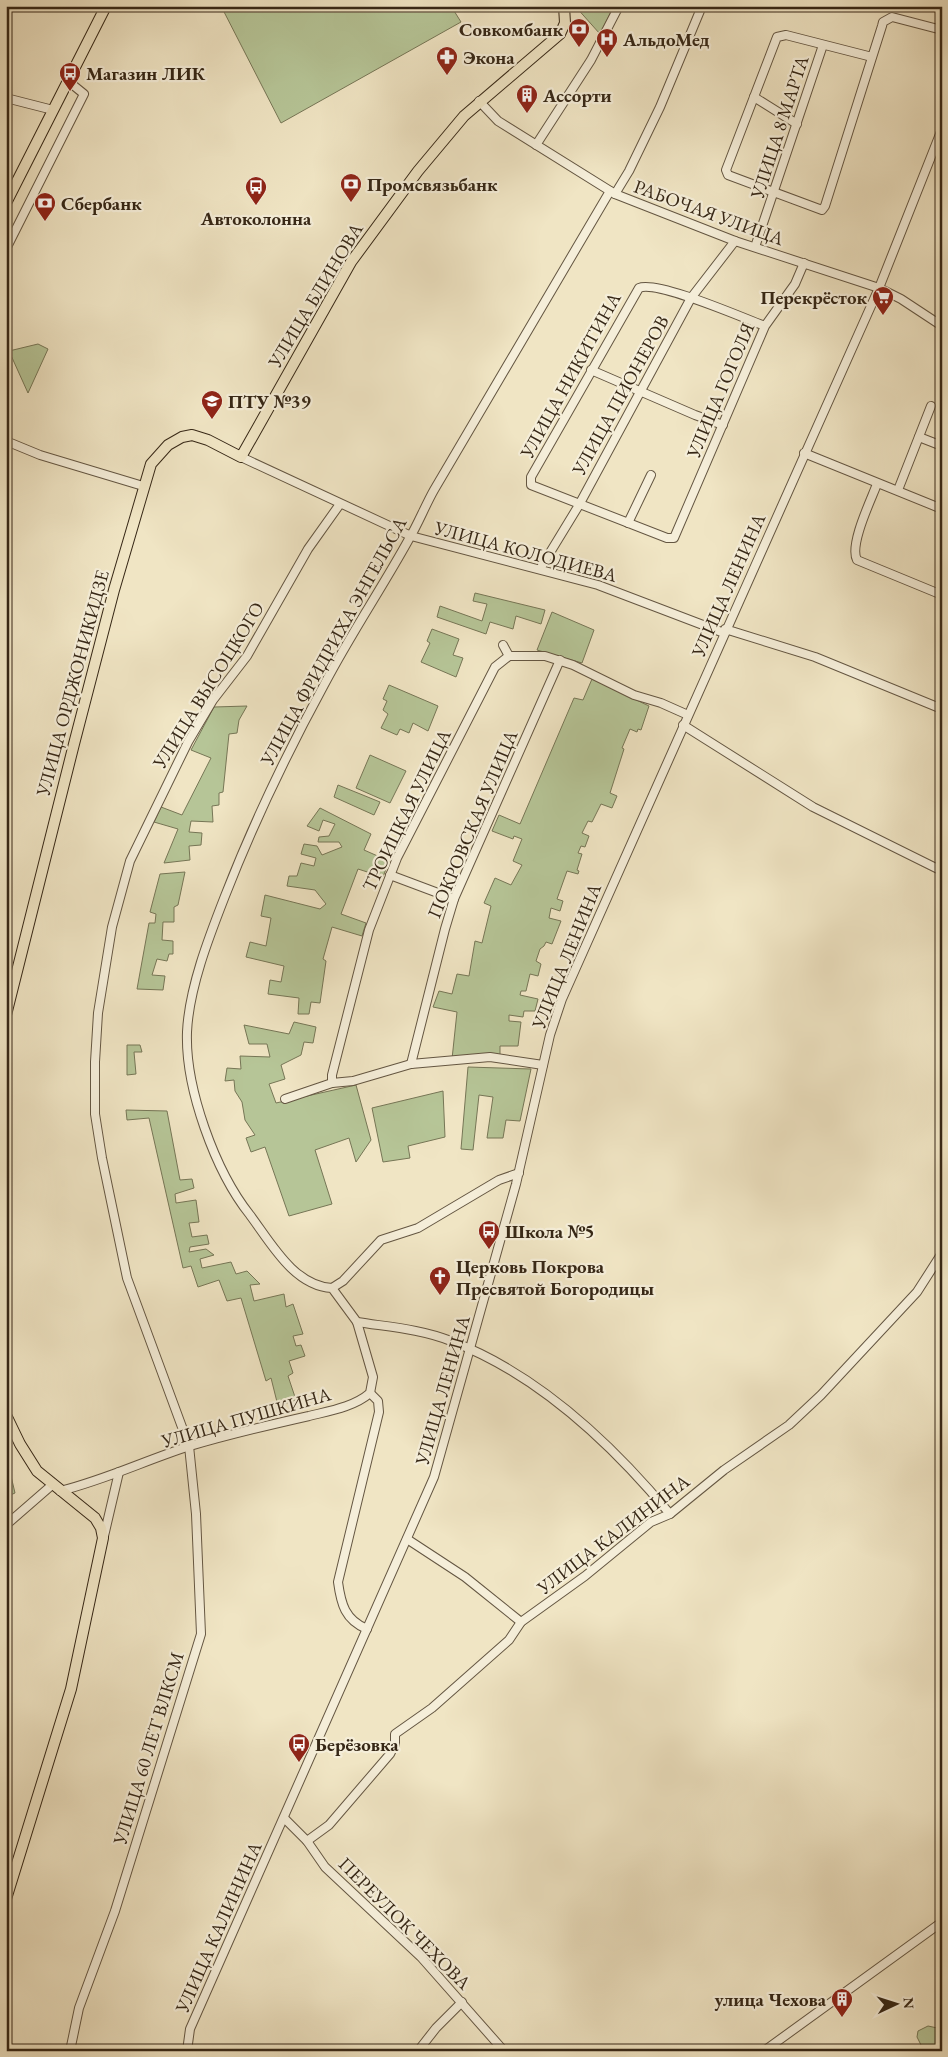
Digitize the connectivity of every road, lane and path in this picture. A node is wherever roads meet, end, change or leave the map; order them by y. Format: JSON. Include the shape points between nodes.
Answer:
{"nodes":[{"id":1,"x":106,"y":6,"type":"edge"},
{"id":2,"x":564,"y":6,"type":"edge"},
{"id":3,"x":619,"y":6,"type":"edge"},
{"id":4,"x":702,"y":6,"type":"edge"},
{"id":5,"x":942,"y":30,"type":"edge"},
{"id":6,"x":823,"y":45,"type":"junction"},
{"id":7,"x":872,"y":57,"type":"junction"},
{"id":8,"x":68,"y":81,"type":"junction"},
{"id":9,"x":754,"y":97,"type":"junction"},
{"id":10,"x":6,"y":98,"type":"edge"},
{"id":11,"x":478,"y":102,"type":"junction"},
{"id":12,"x":53,"y":110,"type":"junction"},
{"id":13,"x":797,"y":124,"type":"junction"},
{"id":14,"x":942,"y":129,"type":"edge"},
{"id":15,"x":536,"y":145,"type":"junction"},
{"id":16,"x":612,"y":193,"type":"junction"},
{"id":17,"x":774,"y":194,"type":"junction"},
{"id":18,"x":6,"y":203,"type":"edge"},
{"id":19,"x":735,"y":241,"type":"junction"},
{"id":20,"x":755,"y":247,"type":"junction"},
{"id":21,"x":6,"y":249,"type":"edge"},
{"id":22,"x":804,"y":263,"type":"junction"},
{"id":23,"x":879,"y":288,"type":"junction"},
{"id":24,"x":691,"y":298,"type":"junction"},
{"id":25,"x":765,"y":326,"type":"junction"},
{"id":26,"x":942,"y":326,"type":"edge"},
{"id":27,"x":591,"y":370,"type":"junction"},
{"id":28,"x":641,"y":392,"type":"junction"},
{"id":29,"x":931,"y":406,"type":"dead end"},
{"id":30,"x":723,"y":425,"type":"junction"},
{"id":31,"x":919,"y":437,"type":"junction"},
{"id":32,"x":8,"y":443,"type":"edge"},
{"id":33,"x":942,"y":446,"type":"edge"},
{"id":34,"x":6,"y":452,"type":"edge"},
{"id":35,"x":804,"y":453,"type":"junction"},
{"id":36,"x":241,"y":457,"type":"junction"},
{"id":37,"x":650,"y":475,"type":"dead end"},
{"id":38,"x":877,"y":484,"type":"junction"},
{"id":39,"x":143,"y":486,"type":"junction"},
{"id":40,"x":898,"y":490,"type":"junction"},
{"id":41,"x":340,"y":504,"type":"junction"},
{"id":42,"x":579,"y":505,"type":"junction"},
{"id":43,"x":942,"y":509,"type":"edge"},
{"id":44,"x":628,"y":523,"type":"junction"},
{"id":45,"x":411,"y":536,"type":"junction"},
{"id":46,"x":676,"y":536,"type":"joint"},
{"id":47,"x":540,"y":569,"type":"junction"},
{"id":48,"x":942,"y":595,"type":"edge"},
{"id":49,"x":724,"y":631,"type":"junction"},
{"id":50,"x":503,"y":645,"type":"dead end"},
{"id":51,"x":509,"y":656,"type":"junction"},
{"id":52,"x":560,"y":660,"type":"junction"},
{"id":53,"x":942,"y":709,"type":"edge"},
{"id":54,"x":688,"y":715,"type":"junction"},
{"id":55,"x":683,"y":725,"type":"junction"},
{"id":56,"x":942,"y":870,"type":"edge"},
{"id":57,"x":390,"y":875,"type":"junction"},
{"id":58,"x":454,"y":899,"type":"junction"},
{"id":59,"x":6,"y":1015,"type":"edge"},
{"id":60,"x":411,"y":1064,"type":"junction"},
{"id":61,"x":543,"y":1065,"type":"junction"},
{"id":62,"x":332,"y":1083,"type":"junction"},
{"id":63,"x":285,"y":1100,"type":"dead end"},
{"id":64,"x":519,"y":1173,"type":"junction"},
{"id":65,"x":942,"y":1253,"type":"edge"},
{"id":66,"x":332,"y":1288,"type":"junction"},
{"id":67,"x":357,"y":1322,"type":"junction"},
{"id":68,"x":470,"y":1350,"type":"junction"},
{"id":69,"x":370,"y":1393,"type":"junction"},
{"id":70,"x":6,"y":1415,"type":"edge"},
{"id":71,"x":189,"y":1446,"type":"junction"},
{"id":72,"x":119,"y":1472,"type":"junction"},
{"id":73,"x":56,"y":1488,"type":"junction"},
{"id":74,"x":670,"y":1514,"type":"junction"},
{"id":75,"x":6,"y":1525,"type":"edge"},
{"id":76,"x":408,"y":1539,"type":"junction"},
{"id":77,"x":101,"y":1550,"type":"junction"},
{"id":78,"x":521,"y":1622,"type":"junction"},
{"id":79,"x":367,"y":1629,"type":"junction"},
{"id":80,"x":284,"y":1818,"type":"junction"},
{"id":81,"x":307,"y":1842,"type":"junction"},
{"id":82,"x":6,"y":1900,"type":"edge"},
{"id":83,"x":942,"y":1922,"type":"edge"},
{"id":84,"x":462,"y":2002,"type":"junction"},
{"id":85,"x":70,"y":2051,"type":"edge"},
{"id":86,"x":187,"y":2051,"type":"edge"},
{"id":87,"x":418,"y":2051,"type":"edge"},
{"id":88,"x":504,"y":2051,"type":"edge"},
{"id":89,"x":764,"y":2051,"type":"edge"}],
"edges":[{"from":1,"to":8,"type":"main road"},
{"from":2,"to":11,"type":"main road","name":"УЛИЦА БЛИНОВА","via":[[565,23],[560,34]]},
{"from":3,"to":15,"type":"street","via":[[591,60]]},
{"from":4,"to":16,"type":"street","name":"УЛИЦА ФРИДРИХА ЭНГЕЛЬСА","via":[[660,107],[629,170]]},
{"from":5,"to":7,"type":"street","via":[[888,17]]},
{"from":6,"to":7,"type":"street"},
{"from":6,"to":9,"type":"street","via":[[786,35],[777,37]]},
{"from":6,"to":13,"type":"street","name":"УЛИЦА 8 МАРТА"},
{"from":7,"to":17,"type":"street","via":[[825,206],[818,210]]},
{"from":8,"to":12,"type":"main road"},
{"from":8,"to":21,"type":"street","via":[[84,94]]},
{"from":9,"to":13,"type":"street"},
{"from":9,"to":17,"type":"street","via":[[727,173],[732,178]]},
{"from":10,"to":12,"type":"street"},
{"from":11,"to":15,"type":"street","name":"РАБОЧАЯ УЛИЦА","via":[[498,121]]},
{"from":11,"to":36,"type":"main road","name":"УЛИЦА БЛИНОВА","via":[[447,134],[351,262]]},
{"from":12,"to":18,"type":"main road"},
{"from":13,"to":17,"type":"street","name":"УЛИЦА 8 МАРТА"},
{"from":14,"to":23,"type":"street","name":"УЛИЦА ЛЕНИНА"},
{"from":15,"to":16,"type":"street","name":"РАБОЧАЯ УЛИЦА"},
{"from":16,"to":19,"type":"street","name":"РАБОЧАЯ УЛИЦА"},
{"from":16,"to":45,"type":"street","name":"УЛИЦА ФРИДРИХА ЭНГЕЛЬСА","via":[[434,490]]},
{"from":17,"to":20,"type":"street","name":"УЛИЦА 8 МАРТА"},
{"from":19,"to":20,"type":"street","name":"РАБОЧАЯ УЛИЦА"},
{"from":19,"to":24,"type":"street","name":"УЛИЦА ПИОНЕРОВ"},
{"from":20,"to":22,"type":"street","name":"РАБОЧАЯ УЛИЦА"},
{"from":22,"to":23,"type":"street","name":"РАБОЧАЯ УЛИЦА"},
{"from":22,"to":25,"type":"street","name":"УЛИЦА ГОГОЛЯ","via":[[795,284]]},
{"from":23,"to":26,"type":"street","name":"РАБОЧАЯ УЛИЦА"},
{"from":23,"to":35,"type":"street","name":"УЛИЦА ЛЕНИНА"},
{"from":24,"to":25,"type":"street","name":"УЛИЦА НИКИТИНА"},
{"from":24,"to":27,"type":"street","name":"УЛИЦА НИКИТИНА","via":[[652,286],[639,288]]},
{"from":24,"to":28,"type":"street","name":"УЛИЦА ПИОНЕРОВ"},
{"from":25,"to":30,"type":"street","name":"УЛИЦА ГОГОЛЯ"},
{"from":27,"to":28,"type":"street"},
{"from":27,"to":42,"type":"street","name":"УЛИЦА НИКИТИНА","via":[[530,480],[533,487]]},
{"from":28,"to":30,"type":"street"},
{"from":28,"to":42,"type":"street","name":"УЛИЦА ПИОНЕРОВ"},
{"from":29,"to":31,"type":"street"},
{"from":30,"to":46,"type":"street","name":"УЛИЦА ГОГОЛЯ"},
{"from":31,"to":33,"type":"street"},
{"from":31,"to":40,"type":"street"},
{"from":32,"to":34,"type":"street"},
{"from":32,"to":39,"type":"street"},
{"from":35,"to":38,"type":"street"},
{"from":35,"to":49,"type":"street","name":"УЛИЦА ЛЕНИНА"},
{"from":36,"to":39,"type":"main road","name":"УЛИЦА ОРДЖОНИКИДЗЕ","via":[[200,437],[182,437],[159,453]]},
{"from":36,"to":41,"type":"street","name":"УЛИЦА КОЛОДИЕВА"},
{"from":37,"to":44,"type":"street"},
{"from":38,"to":40,"type":"street"},
{"from":38,"to":48,"type":"street","via":[[856,541],[857,560]]},
{"from":39,"to":59,"type":"main road","name":"УЛИЦА ОРДЖОНИКИДЗЕ"},
{"from":40,"to":43,"type":"street"},
{"from":41,"to":45,"type":"street","name":"УЛИЦА КОЛОДИЕВА"},
{"from":41,"to":71,"type":"street","name":"УЛИЦА ВЫСОЦКОГО","via":[[308,549],[247,656],[213,700],[163,790],[130,860],[112,927],[98,1014],[95,1114],[107,1186],[128,1278]]},
{"from":42,"to":44,"type":"street","name":"УЛИЦА НИКИТИНА"},
{"from":42,"to":47,"type":"street","name":"УЛИЦА ПИОНЕРОВ"},
{"from":44,"to":46,"type":"street","name":"УЛИЦА НИКИТИНА","via":[[669,539]]},
{"from":45,"to":47,"type":"street","name":"УЛИЦА КОЛОДИЕВА"},
{"from":45,"to":66,"type":"street","name":"УЛИЦА ФРИДРИХА ЭНГЕЛЬСА","via":[[324,684],[251,829],[214,925],[191,1002],[187,1032],[191,1076],[204,1121],[235,1194],[295,1272],[322,1288]]},
{"from":47,"to":49,"type":"street","name":"УЛИЦА КОЛОДИЕВА","via":[[615,591]]},
{"from":49,"to":53,"type":"street","name":"УЛИЦА КОЛОДИЕВА","via":[[815,657]]},
{"from":49,"to":54,"type":"street","name":"УЛИЦА ЛЕНИНА"},
{"from":50,"to":51,"type":"street"},
{"from":51,"to":52,"type":"street","via":[[546,656]]},
{"from":51,"to":57,"type":"street","name":"ТРОИЦКАЯ УЛИЦА","via":[[495,667]]},
{"from":52,"to":54,"type":"street","via":[[634,696]]},
{"from":52,"to":58,"type":"street","name":"ПОКРОВСКАЯ УЛИЦА"},
{"from":54,"to":55,"type":"street","name":"УЛИЦА ЛЕНИНА"},
{"from":55,"to":56,"type":"street","via":[[812,808]]},
{"from":55,"to":61,"type":"street","name":"УЛИЦА ЛЕНИНА","via":[[562,999]]},
{"from":57,"to":58,"type":"street"},
{"from":57,"to":62,"type":"street","name":"ТРОИЦКАЯ УЛИЦА","via":[[369,930]]},
{"from":58,"to":60,"type":"street","name":"ПОКРОВСКАЯ УЛИЦА"},
{"from":60,"to":61,"type":"street","via":[[490,1057]]},
{"from":60,"to":62,"type":"street","via":[[353,1081]]},
{"from":61,"to":64,"type":"street","name":"УЛИЦА ЛЕНИНА"},
{"from":62,"to":63,"type":"street"},
{"from":64,"to":66,"type":"street","via":[[499,1180],[418,1228],[381,1240]]},
{"from":64,"to":68,"type":"street","name":"УЛИЦА ЛЕНИНА"},
{"from":65,"to":74,"type":"street","name":"УЛИЦА КАЛИНИНА","via":[[917,1292],[789,1426],[724,1470]]},
{"from":66,"to":67,"type":"street"},
{"from":67,"to":68,"type":"street","via":[[394,1326],[439,1337]]},
{"from":67,"to":69,"type":"street","via":[[373,1377]]},
{"from":68,"to":74,"type":"street","via":[[501,1364],[577,1418],[636,1473]]},
{"from":68,"to":76,"type":"street","name":"УЛИЦА ЛЕНИНА","via":[[438,1464]]},
{"from":69,"to":71,"type":"street","name":"УЛИЦА ПУШКИНА","via":[[337,1409]]},
{"from":69,"to":79,"type":"street","via":[[378,1401],[380,1412],[338,1582],[340,1599],[348,1616]]},
{"from":70,"to":73,"type":"main road","via":[[36,1471]]},
{"from":71,"to":72,"type":"street","name":"УЛИЦА ПУШКИНА"},
{"from":71,"to":85,"type":"street","name":"УЛИЦА 60 ЛЕТ ВЛКСМ","via":[[196,1514],[201,1634],[115,1911],[80,2008]]},
{"from":72,"to":73,"type":"street","name":"УЛИЦА ПУШКИНА"},
{"from":72,"to":77,"type":"street"},
{"from":73,"to":75,"type":"street"},
{"from":73,"to":77,"type":"main road","via":[[95,1518],[103,1538]]},
{"from":74,"to":78,"type":"street","name":"УЛИЦА КАЛИНИНА","via":[[651,1522],[585,1576]]},
{"from":76,"to":78,"type":"street","via":[[465,1577]]},
{"from":76,"to":79,"type":"street","name":"УЛИЦА ЛЕНИНА"},
{"from":77,"to":82,"type":"main road","via":[[71,1689]]},
{"from":78,"to":81,"type":"street","name":"УЛИЦА КАЛИНИНА","via":[[509,1640],[481,1665],[432,1708],[395,1734],[390,1754],[329,1825]]},
{"from":79,"to":80,"type":"street","name":"УЛИЦА ЛЕНИНА"},
{"from":80,"to":81,"type":"street","name":"ПЕРЕУЛОК ЧЕХОВА"},
{"from":80,"to":86,"type":"street","name":"УЛИЦА КАЛИНИНА","via":[[190,2029]]},
{"from":81,"to":84,"type":"street","name":"ПЕРЕУЛОК ЧЕХОВА","via":[[325,1867],[421,1957]]},
{"from":83,"to":89,"type":"street"},
{"from":84,"to":87,"type":"street"},
{"from":84,"to":88,"type":"street","name":"ПЕРЕУЛОК ЧЕХОВА"}]}
